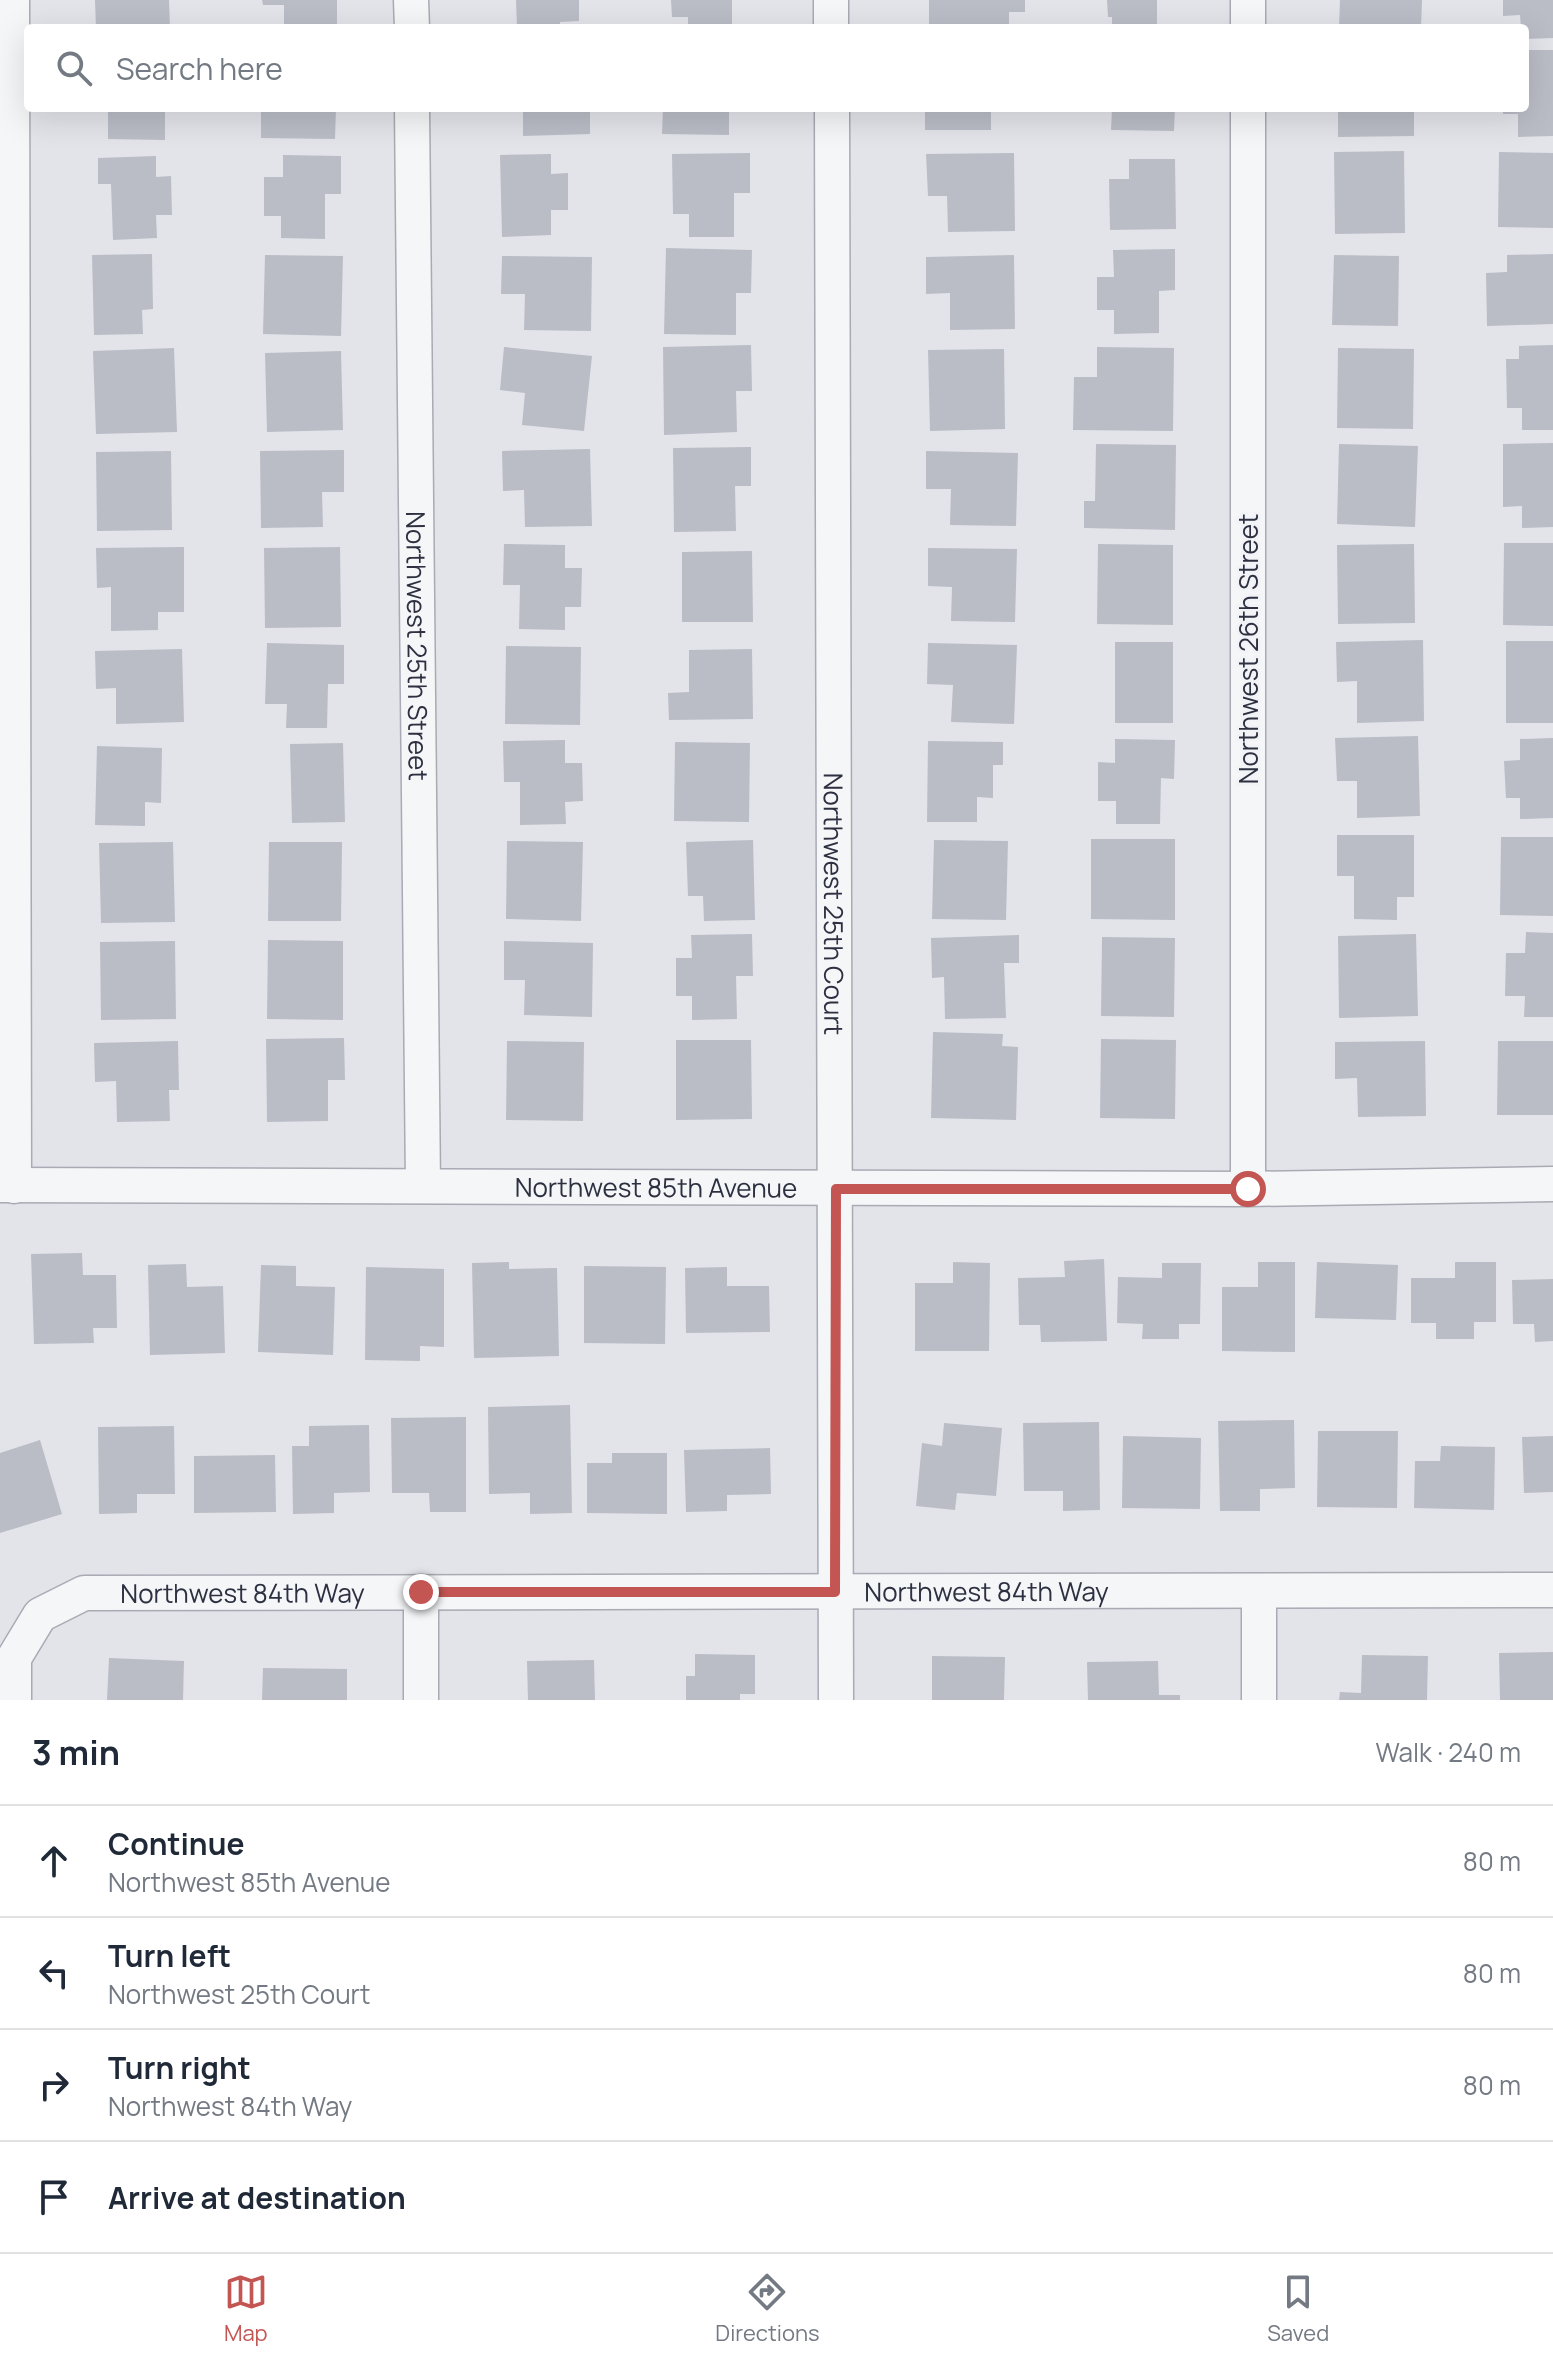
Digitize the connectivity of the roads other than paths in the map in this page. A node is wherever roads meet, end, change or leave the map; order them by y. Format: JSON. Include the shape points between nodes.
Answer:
{"nodes":[{"id":1,"x":12,"y":0,"type":"edge"},
{"id":2,"x":411,"y":0,"type":"edge"},
{"id":3,"x":831,"y":0,"type":"edge"},
{"id":4,"x":1248,"y":0,"type":"edge"},
{"id":5,"x":412,"y":24,"type":"edge"},
{"id":6,"x":831,"y":24,"type":"edge"},
{"id":7,"x":1248,"y":24,"type":"edge"},
{"id":8,"x":412,"y":112,"type":"edge"},
{"id":9,"x":832,"y":112,"type":"edge"},
{"id":10,"x":1248,"y":112,"type":"edge"},
{"id":11,"x":1553,"y":1184,"type":"edge"},
{"id":12,"x":7,"y":1185,"type":"edge"},
{"id":13,"x":423,"y":1186,"type":"junction"},
{"id":14,"x":836,"y":1189,"type":"junction"},
{"id":15,"x":1248,"y":1189,"type":"junction"},
{"id":16,"x":1553,"y":1590,"type":"edge"},
{"id":17,"x":421,"y":1592,"type":"junction"},
{"id":18,"x":835,"y":1592,"type":"junction"},
{"id":19,"x":1259,"y":1592,"type":"junction"},
{"id":20,"x":14,"y":1700,"type":"edge"},
{"id":21,"x":421,"y":1700,"type":"edge"},
{"id":22,"x":836,"y":1700,"type":"edge"},
{"id":23,"x":1259,"y":1700,"type":"edge"}],
"edges":[{"from":1,"to":12,"type":"street"},
{"from":2,"to":5,"type":"street"},
{"from":3,"to":6,"type":"street"},
{"from":4,"to":7,"type":"street"},
{"from":8,"to":13,"type":"street","name":"Northwest 25th Street"},
{"from":9,"to":14,"type":"street","name":"Northwest 25th Court"},
{"from":10,"to":15,"type":"street","name":"Northwest 26th Street"},
{"from":11,"to":15,"type":"street","name":"Northwest 85th Avenue"},
{"from":12,"to":13,"type":"street","name":"Northwest 85th Avenue"},
{"from":13,"to":14,"type":"street","name":"Northwest 85th Avenue"},
{"from":14,"to":15,"type":"street","name":"Northwest 85th Avenue"},
{"from":14,"to":18,"type":"street","name":"Northwest 25th Court"},
{"from":16,"to":19,"type":"street","name":"Northwest 84th Way"},
{"from":17,"to":18,"type":"street","name":"Northwest 84th Way"},
{"from":17,"to":20,"type":"street","name":"Northwest 84th Way","via":[[84,1593],[40,1615],[14,1658]]},
{"from":17,"to":21,"type":"street"},
{"from":18,"to":19,"type":"street","name":"Northwest 84th Way"},
{"from":18,"to":22,"type":"street","name":"Northwest 25th Court"},
{"from":19,"to":23,"type":"street"}]}
